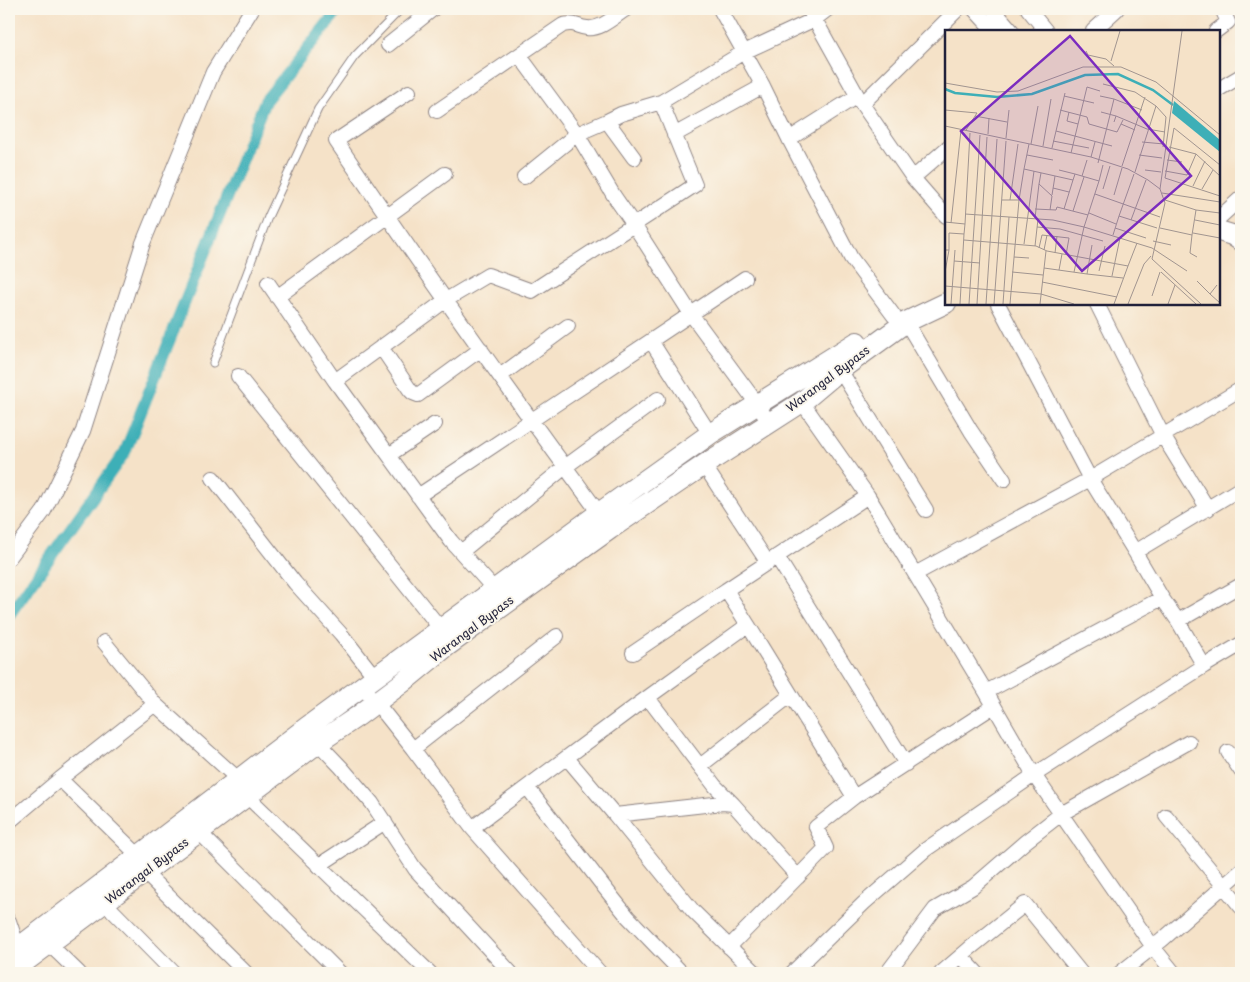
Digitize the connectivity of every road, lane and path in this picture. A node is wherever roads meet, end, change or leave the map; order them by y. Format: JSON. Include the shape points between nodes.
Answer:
{"nodes":[{"id":1,"x":252,"y":9,"type":"edge"},
{"id":2,"x":401,"y":9,"type":"edge"},
{"id":3,"x":433,"y":9,"type":"edge"},
{"id":4,"x":626,"y":9,"type":"edge"},
{"id":5,"x":720,"y":9,"type":"edge"},
{"id":6,"x":828,"y":9,"type":"edge"},
{"id":7,"x":958,"y":9,"type":"edge"},
{"id":8,"x":974,"y":9,"type":"edge"},
{"id":9,"x":993,"y":9,"type":"edge"},
{"id":10,"x":1028,"y":9,"type":"edge"},
{"id":11,"x":1117,"y":9,"type":"edge"},
{"id":12,"x":1222,"y":9,"type":"edge"},
{"id":13,"x":812,"y":14,"type":"edge"},
{"id":14,"x":993,"y":30,"type":"edge"},
{"id":15,"x":1011,"y":30,"type":"edge"},
{"id":16,"x":1045,"y":30,"type":"edge"},
{"id":17,"x":1094,"y":30,"type":"edge"},
{"id":18,"x":1217,"y":30,"type":"edge"},
{"id":19,"x":388,"y":46,"type":"dead end"},
{"id":20,"x":744,"y":52,"type":"junction"},
{"id":21,"x":519,"y":55,"type":"junction"},
{"id":22,"x":1241,"y":76,"type":"edge"},
{"id":23,"x":763,"y":86,"type":"junction"},
{"id":24,"x":1220,"y":88,"type":"edge"},
{"id":25,"x":409,"y":92,"type":"dead end"},
{"id":26,"x":859,"y":100,"type":"junction"},
{"id":27,"x":661,"y":102,"type":"junction"},
{"id":28,"x":437,"y":111,"type":"dead end"},
{"id":29,"x":607,"y":121,"type":"junction"},
{"id":30,"x":577,"y":134,"type":"junction"},
{"id":31,"x":674,"y":135,"type":"junction"},
{"id":32,"x":789,"y":139,"type":"junction"},
{"id":33,"x":945,"y":150,"type":"edge"},
{"id":34,"x":634,"y":158,"type":"dead end"},
{"id":35,"x":444,"y":174,"type":"dead end"},
{"id":36,"x":524,"y":177,"type":"dead end"},
{"id":37,"x":913,"y":178,"type":"junction"},
{"id":38,"x":1241,"y":198,"type":"edge"},
{"id":39,"x":945,"y":215,"type":"edge"},
{"id":40,"x":387,"y":216,"type":"junction"},
{"id":41,"x":1220,"y":217,"type":"edge"},
{"id":42,"x":634,"y":225,"type":"junction"},
{"id":43,"x":1220,"y":231,"type":"edge"},
{"id":44,"x":1241,"y":241,"type":"edge"},
{"id":45,"x":1220,"y":245,"type":"edge"},
{"id":46,"x":1241,"y":255,"type":"edge"},
{"id":47,"x":745,"y":278,"type":"dead end"},
{"id":48,"x":268,"y":283,"type":"dead end"},
{"id":49,"x":945,"y":290,"type":"edge"},
{"id":50,"x":278,"y":297,"type":"junction"},
{"id":51,"x":446,"y":300,"type":"junction"},
{"id":52,"x":945,"y":303,"type":"edge"},
{"id":53,"x":999,"y":305,"type":"edge"},
{"id":54,"x":1098,"y":305,"type":"edge"},
{"id":55,"x":691,"y":314,"type":"junction"},
{"id":56,"x":900,"y":319,"type":"junction"},
{"id":57,"x":568,"y":326,"type":"dead end"},
{"id":58,"x":651,"y":341,"type":"junction"},
{"id":59,"x":381,"y":347,"type":"junction"},
{"id":60,"x":481,"y":349,"type":"junction"},
{"id":61,"x":213,"y":363,"type":"dead end"},
{"id":62,"x":840,"y":370,"type":"junction"},
{"id":63,"x":238,"y":376,"type":"dead end"},
{"id":64,"x":500,"y":376,"type":"junction"},
{"id":65,"x":335,"y":381,"type":"junction"},
{"id":66,"x":1241,"y":389,"type":"edge"},
{"id":67,"x":658,"y":399,"type":"dead end"},
{"id":68,"x":802,"y":402,"type":"junction"},
{"id":69,"x":758,"y":405,"type":"junction"},
{"id":70,"x":531,"y":420,"type":"junction"},
{"id":71,"x":769,"y":422,"type":"junction"},
{"id":72,"x":435,"y":424,"type":"dead end"},
{"id":73,"x":710,"y":434,"type":"junction"},
{"id":74,"x":1163,"y":436,"type":"junction"},
{"id":75,"x":389,"y":455,"type":"junction"},
{"id":76,"x":704,"y":464,"type":"junction"},
{"id":77,"x":565,"y":467,"type":"junction"},
{"id":78,"x":213,"y":478,"type":"dead end"},
{"id":79,"x":1090,"y":479,"type":"junction"},
{"id":80,"x":1004,"y":480,"type":"dead end"},
{"id":81,"x":1241,"y":488,"type":"edge"},
{"id":82,"x":418,"y":496,"type":"junction"},
{"id":83,"x":868,"y":496,"type":"junction"},
{"id":84,"x":1208,"y":509,"type":"junction"},
{"id":85,"x":926,"y":510,"type":"dead end"},
{"id":86,"x":599,"y":513,"type":"junction"},
{"id":87,"x":461,"y":552,"type":"junction"},
{"id":88,"x":1135,"y":552,"type":"junction"},
{"id":89,"x":9,"y":558,"type":"edge"},
{"id":90,"x":773,"y":560,"type":"junction"},
{"id":91,"x":915,"y":574,"type":"junction"},
{"id":92,"x":1241,"y":586,"type":"edge"},
{"id":93,"x":494,"y":589,"type":"junction"},
{"id":94,"x":726,"y":590,"type":"junction"},
{"id":95,"x":1162,"y":598,"type":"junction"},
{"id":96,"x":1178,"y":621,"type":"junction"},
{"id":97,"x":748,"y":625,"type":"junction"},
{"id":98,"x":441,"y":628,"type":"junction"},
{"id":99,"x":557,"y":636,"type":"dead end"},
{"id":100,"x":104,"y":642,"type":"dead end"},
{"id":101,"x":1241,"y":644,"type":"edge"},
{"id":102,"x":633,"y":653,"type":"dead end"},
{"id":103,"x":1204,"y":666,"type":"junction"},
{"id":104,"x":369,"y":682,"type":"junction"},
{"id":105,"x":986,"y":692,"type":"junction"},
{"id":106,"x":791,"y":694,"type":"junction"},
{"id":107,"x":648,"y":698,"type":"junction"},
{"id":108,"x":375,"y":703,"type":"junction"},
{"id":109,"x":155,"y":704,"type":"junction"},
{"id":110,"x":994,"y":706,"type":"junction"},
{"id":111,"x":1189,"y":742,"type":"dead end"},
{"id":112,"x":318,"y":743,"type":"junction"},
{"id":113,"x":413,"y":749,"type":"junction"},
{"id":114,"x":1228,"y":752,"type":"dead end"},
{"id":115,"x":567,"y":758,"type":"junction"},
{"id":116,"x":906,"y":764,"type":"junction"},
{"id":117,"x":700,"y":766,"type":"junction"},
{"id":118,"x":1241,"y":771,"type":"edge"},
{"id":119,"x":1034,"y":775,"type":"junction"},
{"id":120,"x":60,"y":779,"type":"junction"},
{"id":121,"x":528,"y":787,"type":"junction"},
{"id":122,"x":243,"y":788,"type":"junction"},
{"id":123,"x":854,"y":798,"type":"junction"},
{"id":124,"x":733,"y":804,"type":"junction"},
{"id":125,"x":1061,"y":814,"type":"junction"},
{"id":126,"x":615,"y":815,"type":"junction"},
{"id":127,"x":1166,"y":816,"type":"dead end"},
{"id":128,"x":9,"y":822,"type":"edge"},
{"id":129,"x":385,"y":822,"type":"junction"},
{"id":130,"x":472,"y":828,"type":"junction"},
{"id":131,"x":199,"y":832,"type":"junction"},
{"id":132,"x":141,"y":864,"type":"junction"},
{"id":133,"x":318,"y":866,"type":"junction"},
{"id":134,"x":1241,"y":871,"type":"edge"},
{"id":135,"x":798,"y":877,"type":"junction"},
{"id":136,"x":1225,"y":886,"type":"junction"},
{"id":137,"x":105,"y":903,"type":"junction"},
{"id":138,"x":1241,"y":908,"type":"edge"},
{"id":139,"x":9,"y":921,"type":"edge"},
{"id":140,"x":50,"y":944,"type":"junction"},
{"id":141,"x":729,"y":947,"type":"junction"},
{"id":142,"x":1153,"y":947,"type":"junction"},
{"id":143,"x":13,"y":952,"type":"edge"},
{"id":144,"x":961,"y":956,"type":"junction"},
{"id":145,"x":10,"y":973,"type":"edge"},
{"id":146,"x":80,"y":973,"type":"edge"},
{"id":147,"x":174,"y":973,"type":"edge"},
{"id":148,"x":246,"y":973,"type":"edge"},
{"id":149,"x":340,"y":973,"type":"edge"},
{"id":150,"x":430,"y":973,"type":"edge"},
{"id":151,"x":511,"y":973,"type":"edge"},
{"id":152,"x":600,"y":973,"type":"edge"},
{"id":153,"x":682,"y":973,"type":"edge"},
{"id":154,"x":756,"y":973,"type":"edge"},
{"id":155,"x":792,"y":973,"type":"edge"},
{"id":156,"x":887,"y":973,"type":"edge"},
{"id":157,"x":941,"y":973,"type":"edge"},
{"id":158,"x":977,"y":973,"type":"edge"},
{"id":159,"x":1081,"y":973,"type":"edge"},
{"id":160,"x":1120,"y":973,"type":"edge"},
{"id":161,"x":1174,"y":973,"type":"edge"}],
"edges":[{"from":1,"to":89,"type":"street","via":[[213,72],[143,243],[83,431],[44,511]]},
{"from":2,"to":61,"type":"lane","via":[[355,56],[318,109],[268,217]]},
{"from":3,"to":19,"type":"street"},
{"from":4,"to":21,"type":"street","via":[[604,24],[591,28],[563,24]]},
{"from":5,"to":20,"type":"street"},
{"from":6,"to":13,"type":"street"},
{"from":7,"to":26,"type":"street"},
{"from":8,"to":14,"type":"street"},
{"from":9,"to":15,"type":"street"},
{"from":10,"to":16,"type":"street"},
{"from":11,"to":17,"type":"street"},
{"from":12,"to":18,"type":"street","via":[[1228,22]]},
{"from":13,"to":20,"type":"street"},
{"from":13,"to":26,"type":"street"},
{"from":20,"to":23,"type":"street"},
{"from":20,"to":27,"type":"street"},
{"from":21,"to":28,"type":"street"},
{"from":21,"to":30,"type":"street"},
{"from":22,"to":24,"type":"street"},
{"from":23,"to":31,"type":"street"},
{"from":23,"to":32,"type":"street"},
{"from":25,"to":40,"type":"street","via":[[336,141]]},
{"from":26,"to":32,"type":"street"},
{"from":26,"to":37,"type":"street"},
{"from":27,"to":29,"type":"street"},
{"from":27,"to":31,"type":"street"},
{"from":29,"to":30,"type":"street"},
{"from":29,"to":34,"type":"street"},
{"from":30,"to":36,"type":"street"},
{"from":30,"to":42,"type":"street"},
{"from":31,"to":42,"type":"street","via":[[695,185]]},
{"from":32,"to":56,"type":"street","via":[[851,258]]},
{"from":33,"to":37,"type":"street"},
{"from":35,"to":40,"type":"street"},
{"from":37,"to":39,"type":"street"},
{"from":38,"to":41,"type":"street"},
{"from":40,"to":50,"type":"street"},
{"from":40,"to":51,"type":"street"},
{"from":42,"to":51,"type":"street","via":[[532,291],[488,275]]},
{"from":42,"to":55,"type":"street"},
{"from":43,"to":44,"type":"main road"},
{"from":45,"to":46,"type":"main road"},
{"from":47,"to":55,"type":"street"},
{"from":48,"to":50,"type":"street"},
{"from":49,"to":56,"type":"main road"},
{"from":50,"to":65,"type":"street"},
{"from":51,"to":59,"type":"street"},
{"from":51,"to":60,"type":"street"},
{"from":52,"to":56,"type":"main road","name":"Warangal Bypass"},
{"from":53,"to":79,"type":"street"},
{"from":54,"to":74,"type":"street"},
{"from":55,"to":58,"type":"street"},
{"from":55,"to":69,"type":"street"},
{"from":56,"to":62,"type":"main road","name":"Warangal Bypass"},
{"from":56,"to":69,"type":"main road"},
{"from":56,"to":80,"type":"street"},
{"from":57,"to":64,"type":"street"},
{"from":58,"to":70,"type":"street"},
{"from":58,"to":73,"type":"street"},
{"from":59,"to":60,"type":"street","via":[[410,390],[418,395]]},
{"from":59,"to":65,"type":"street"},
{"from":60,"to":64,"type":"street"},
{"from":62,"to":68,"type":"main road","name":"Warangal Bypass"},
{"from":62,"to":85,"type":"street"},
{"from":63,"to":98,"type":"street"},
{"from":64,"to":70,"type":"street"},
{"from":65,"to":75,"type":"street"},
{"from":66,"to":74,"type":"street"},
{"from":67,"to":77,"type":"street"},
{"from":68,"to":71,"type":"main road","name":"Warangal Bypass"},
{"from":68,"to":83,"type":"street"},
{"from":69,"to":71,"type":"street"},
{"from":69,"to":73,"type":"main road"},
{"from":70,"to":77,"type":"street"},
{"from":70,"to":82,"type":"street"},
{"from":71,"to":76,"type":"main road","name":"Warangal Bypass"},
{"from":72,"to":75,"type":"street"},
{"from":73,"to":86,"type":"main road"},
{"from":74,"to":79,"type":"street"},
{"from":74,"to":84,"type":"street"},
{"from":75,"to":82,"type":"street"},
{"from":76,"to":90,"type":"street"},
{"from":76,"to":108,"type":"main road","name":"Warangal Bypass","via":[[506,603]]},
{"from":77,"to":86,"type":"street"},
{"from":77,"to":87,"type":"street"},
{"from":78,"to":104,"type":"street","via":[[295,584],[342,634]]},
{"from":79,"to":88,"type":"street"},
{"from":79,"to":91,"type":"street"},
{"from":81,"to":84,"type":"street"},
{"from":82,"to":87,"type":"street"},
{"from":83,"to":90,"type":"street"},
{"from":83,"to":91,"type":"street"},
{"from":84,"to":88,"type":"street"},
{"from":86,"to":93,"type":"main road"},
{"from":87,"to":93,"type":"street"},
{"from":88,"to":95,"type":"street"},
{"from":90,"to":94,"type":"street"},
{"from":90,"to":116,"type":"street"},
{"from":91,"to":105,"type":"street"},
{"from":92,"to":96,"type":"street"},
{"from":93,"to":98,"type":"main road"},
{"from":94,"to":97,"type":"street"},
{"from":94,"to":102,"type":"street"},
{"from":95,"to":96,"type":"street"},
{"from":95,"to":105,"type":"street"},
{"from":96,"to":103,"type":"street"},
{"from":97,"to":106,"type":"street"},
{"from":97,"to":107,"type":"street"},
{"from":98,"to":104,"type":"main road"},
{"from":99,"to":113,"type":"street"},
{"from":100,"to":109,"type":"street"},
{"from":101,"to":103,"type":"street"},
{"from":103,"to":119,"type":"street"},
{"from":104,"to":108,"type":"street"},
{"from":104,"to":122,"type":"main road","via":[[306,727]]},
{"from":105,"to":110,"type":"street"},
{"from":106,"to":117,"type":"street"},
{"from":106,"to":123,"type":"street"},
{"from":107,"to":115,"type":"street"},
{"from":107,"to":117,"type":"street"},
{"from":108,"to":112,"type":"main road","name":"Warangal Bypass"},
{"from":108,"to":113,"type":"street"},
{"from":109,"to":120,"type":"street"},
{"from":109,"to":122,"type":"street"},
{"from":110,"to":116,"type":"street"},
{"from":110,"to":119,"type":"street"},
{"from":111,"to":125,"type":"street"},
{"from":112,"to":122,"type":"main road","name":"Warangal Bypass"},
{"from":112,"to":129,"type":"street"},
{"from":113,"to":130,"type":"street"},
{"from":114,"to":118,"type":"street"},
{"from":115,"to":121,"type":"street"},
{"from":115,"to":126,"type":"street"},
{"from":116,"to":123,"type":"street"},
{"from":117,"to":124,"type":"street"},
{"from":119,"to":125,"type":"street"},
{"from":119,"to":155,"type":"street","via":[[925,850]]},
{"from":120,"to":128,"type":"street"},
{"from":120,"to":132,"type":"street"},
{"from":121,"to":130,"type":"street"},
{"from":121,"to":153,"type":"street","via":[[628,917]]},
{"from":122,"to":131,"type":"main road","name":"Warangal Bypass"},
{"from":122,"to":132,"type":"main road"},
{"from":122,"to":133,"type":"street"},
{"from":123,"to":135,"type":"street","via":[[816,827],[826,848]]},
{"from":124,"to":126,"type":"street"},
{"from":124,"to":135,"type":"street"},
{"from":125,"to":142,"type":"street"},
{"from":125,"to":156,"type":"street","via":[[972,887],[935,909]]},
{"from":126,"to":141,"type":"street","via":[[693,910]]},
{"from":127,"to":136,"type":"street"},
{"from":129,"to":133,"type":"street"},
{"from":129,"to":151,"type":"street","via":[[415,869]]},
{"from":130,"to":152,"type":"street"},
{"from":131,"to":132,"type":"main road","name":"Warangal Bypass"},
{"from":131,"to":149,"type":"street"},
{"from":132,"to":137,"type":"main road","name":"Warangal Bypass"},
{"from":132,"to":143,"type":"main road"},
{"from":132,"to":148,"type":"street"},
{"from":133,"to":150,"type":"street"},
{"from":134,"to":136,"type":"street"},
{"from":135,"to":141,"type":"street"},
{"from":136,"to":138,"type":"street"},
{"from":136,"to":142,"type":"street"},
{"from":137,"to":140,"type":"main road","name":"Warangal Bypass"},
{"from":137,"to":147,"type":"street"},
{"from":139,"to":143,"type":"street"},
{"from":140,"to":145,"type":"main road","name":"Warangal Bypass"},
{"from":140,"to":146,"type":"street"},
{"from":141,"to":154,"type":"street"},
{"from":142,"to":160,"type":"street"},
{"from":142,"to":161,"type":"street"},
{"from":144,"to":157,"type":"street"},
{"from":144,"to":158,"type":"street"},
{"from":144,"to":159,"type":"street","via":[[1025,904]]}]}
